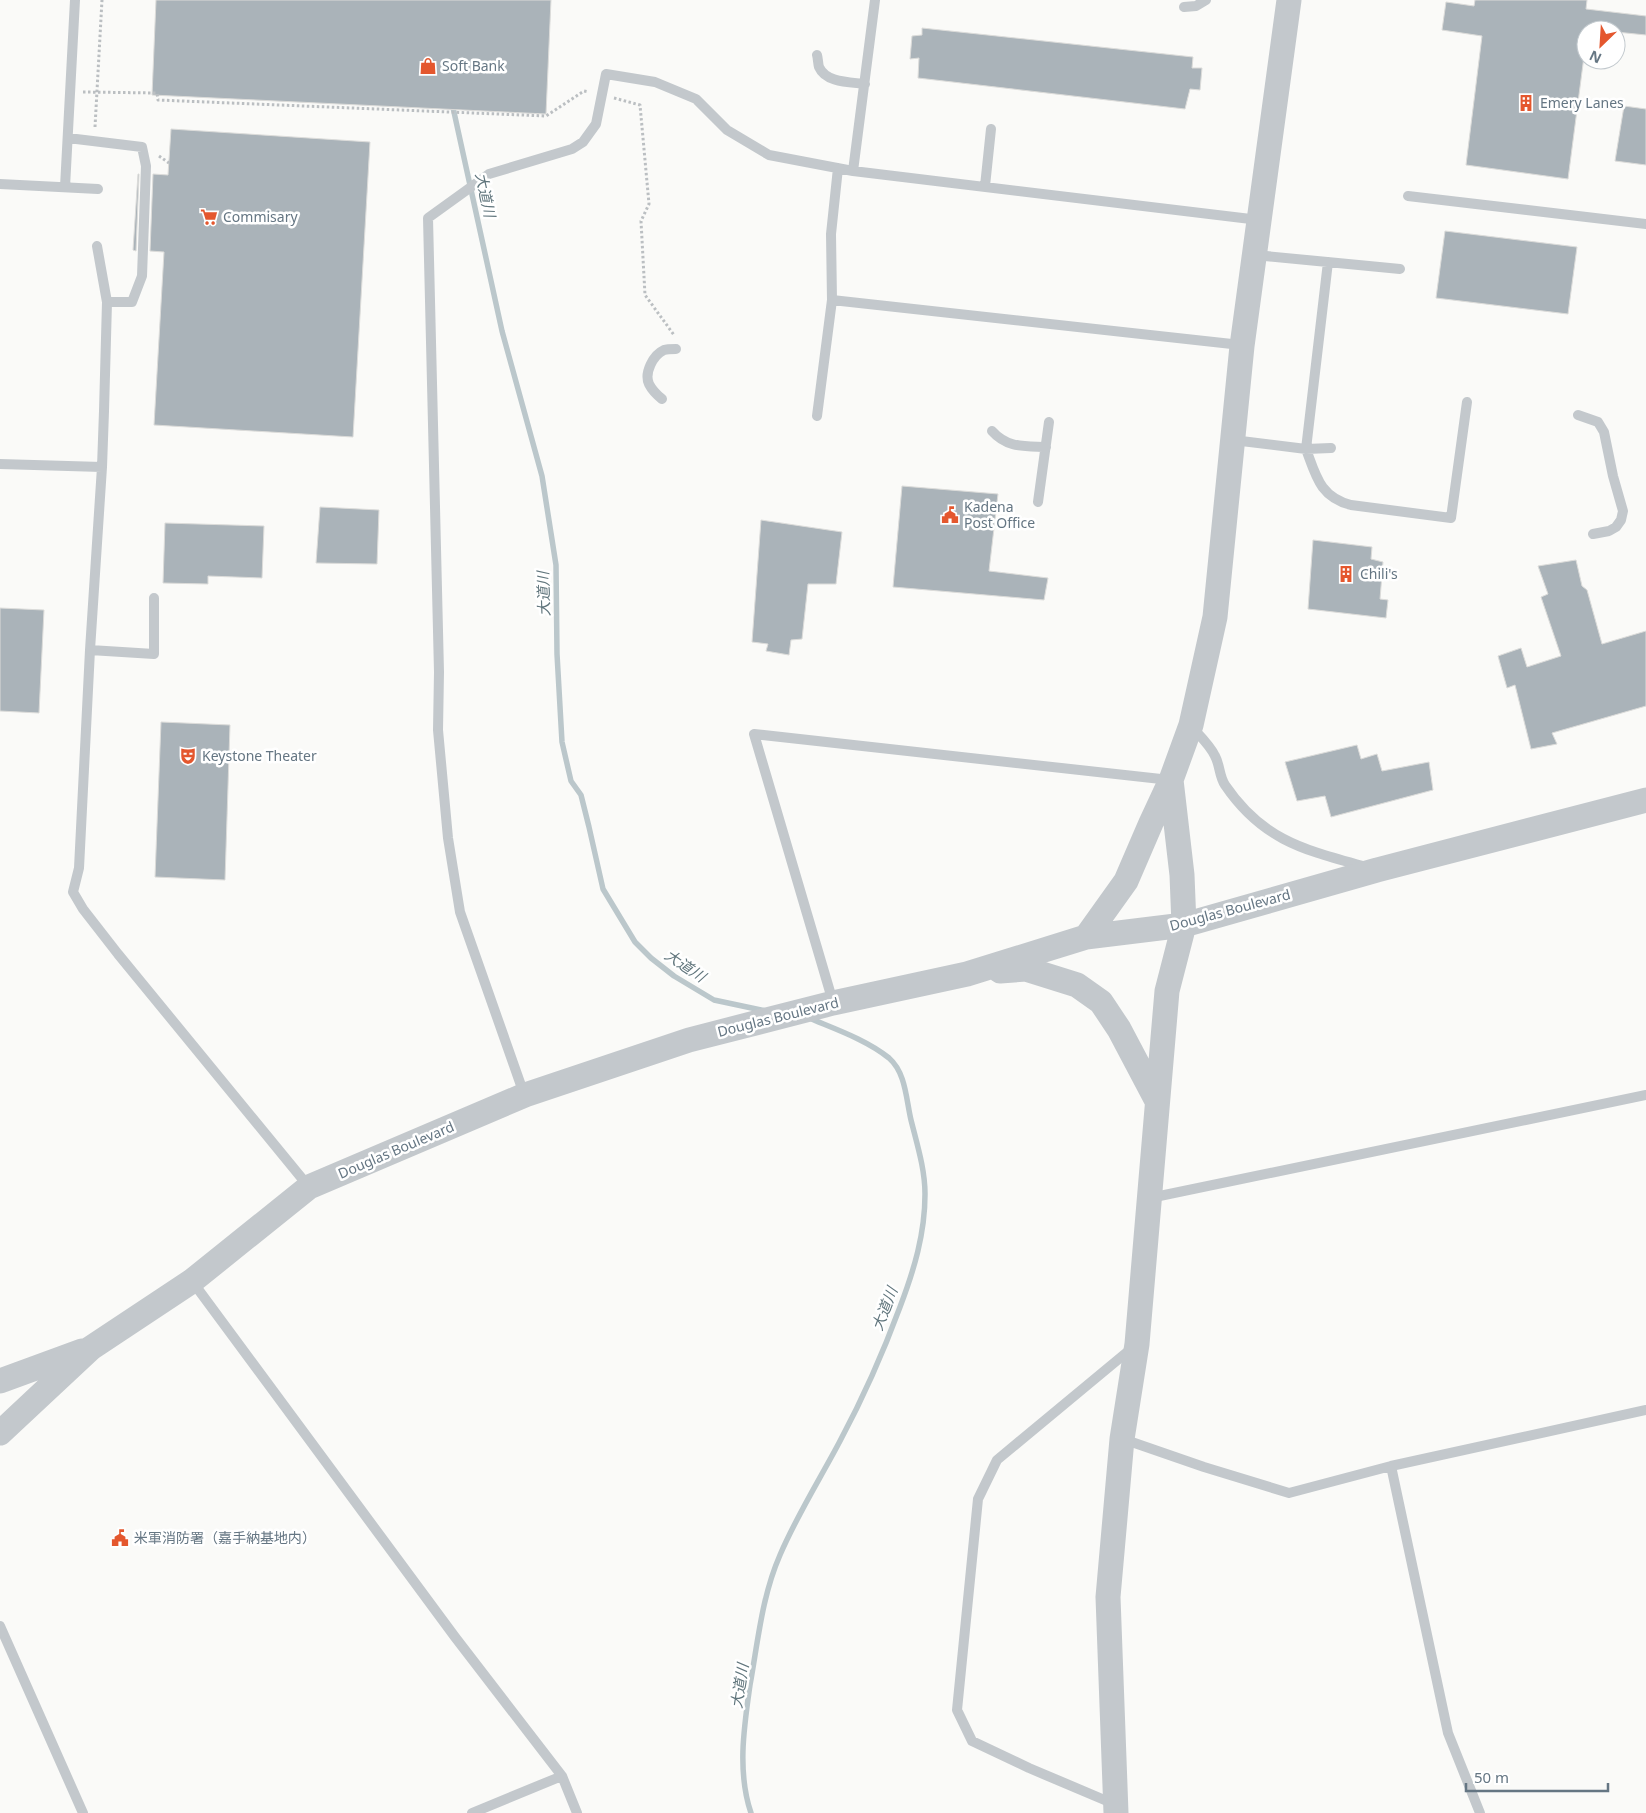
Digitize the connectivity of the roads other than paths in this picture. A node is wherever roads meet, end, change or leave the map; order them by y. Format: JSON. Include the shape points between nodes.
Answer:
{"nodes":[{"id":1,"x":75,"y":0,"type":"edge"},
{"id":2,"x":875,"y":0,"type":"edge"},
{"id":3,"x":1206,"y":0,"type":"edge"},
{"id":4,"x":1289,"y":0,"type":"edge"},
{"id":5,"x":1184,"y":7,"type":"dead end"},
{"id":6,"x":817,"y":55,"type":"dead end"},
{"id":7,"x":865,"y":84,"type":"junction"},
{"id":8,"x":991,"y":129,"type":"dead end"},
{"id":9,"x":68,"y":138,"type":"junction"},
{"id":10,"x":838,"y":168,"type":"junction"},
{"id":11,"x":853,"y":170,"type":"junction"},
{"id":12,"x":0,"y":184,"type":"edge"},
{"id":13,"x":985,"y":186,"type":"junction"},
{"id":14,"x":65,"y":187,"type":"junction"},
{"id":15,"x":98,"y":189,"type":"dead end"},
{"id":16,"x":1408,"y":196,"type":"dead end"},
{"id":17,"x":1259,"y":220,"type":"junction"},
{"id":18,"x":1646,"y":224,"type":"edge"},
{"id":19,"x":97,"y":246,"type":"dead end"},
{"id":20,"x":1254,"y":255,"type":"junction"},
{"id":21,"x":1328,"y":262,"type":"junction"},
{"id":22,"x":1400,"y":269,"type":"dead end"},
{"id":23,"x":832,"y":300,"type":"junction"},
{"id":24,"x":106,"y":302,"type":"junction"},
{"id":25,"x":677,"y":346,"type":"road end"},
{"id":26,"x":1242,"y":346,"type":"junction"},
{"id":27,"x":662,"y":399,"type":"dead end"},
{"id":28,"x":1467,"y":402,"type":"dead end"},
{"id":29,"x":1578,"y":415,"type":"dead end"},
{"id":30,"x":817,"y":416,"type":"dead end"},
{"id":31,"x":1049,"y":422,"type":"dead end"},
{"id":32,"x":992,"y":431,"type":"dead end"},
{"id":33,"x":1233,"y":440,"type":"junction"},
{"id":34,"x":1046,"y":447,"type":"junction"},
{"id":35,"x":1331,"y":448,"type":"dead end"},
{"id":36,"x":1306,"y":449,"type":"junction"},
{"id":37,"x":0,"y":464,"type":"edge"},
{"id":38,"x":102,"y":467,"type":"junction"},
{"id":39,"x":1038,"y":502,"type":"dead end"},
{"id":40,"x":1593,"y":534,"type":"dead end"},
{"id":41,"x":154,"y":598,"type":"dead end"},
{"id":42,"x":90,"y":650,"type":"junction"},
{"id":43,"x":1191,"y":725,"type":"junction"},
{"id":44,"x":1171,"y":780,"type":"junction"},
{"id":45,"x":1646,"y":800,"type":"edge"},
{"id":46,"x":1377,"y":870,"type":"junction"},
{"id":47,"x":1184,"y":925,"type":"junction"},
{"id":48,"x":1086,"y":937,"type":"junction"},
{"id":49,"x":968,"y":974,"type":"junction"},
{"id":50,"x":833,"y":1003,"type":"junction"},
{"id":51,"x":524,"y":1095,"type":"junction"},
{"id":52,"x":1646,"y":1095,"type":"edge"},
{"id":53,"x":1158,"y":1101,"type":"junction"},
{"id":54,"x":309,"y":1188,"type":"junction"},
{"id":55,"x":1149,"y":1198,"type":"junction"},
{"id":56,"x":192,"y":1281,"type":"junction"},
{"id":57,"x":1137,"y":1344,"type":"junction"},
{"id":58,"x":91,"y":1348,"type":"junction"},
{"id":59,"x":0,"y":1381,"type":"edge"},
{"id":60,"x":1646,"y":1410,"type":"edge"},
{"id":61,"x":0,"y":1433,"type":"edge"},
{"id":62,"x":1122,"y":1439,"type":"junction"},
{"id":63,"x":1391,"y":1466,"type":"junction"},
{"id":64,"x":0,"y":1626,"type":"edge"},
{"id":65,"x":562,"y":1776,"type":"junction"},
{"id":66,"x":1116,"y":1809,"type":"edge"},
{"id":67,"x":83,"y":1813,"type":"edge"},
{"id":68,"x":472,"y":1813,"type":"edge"},
{"id":69,"x":577,"y":1813,"type":"edge"},
{"id":70,"x":1480,"y":1813,"type":"edge"}],
"edges":[{"from":1,"to":9,"type":"lane"},
{"from":2,"to":7,"type":"lane"},
{"from":3,"to":5,"type":"lane","via":[[1196,6]]},
{"from":4,"to":17,"type":"street"},
{"from":6,"to":7,"type":"lane","via":[[819,68],[827,76]]},
{"from":7,"to":11,"type":"lane"},
{"from":8,"to":13,"type":"lane"},
{"from":9,"to":14,"type":"lane"},
{"from":9,"to":24,"type":"lane","via":[[142,147],[146,166],[142,276],[132,302]]},
{"from":10,"to":11,"type":"lane"},
{"from":10,"to":23,"type":"lane","via":[[831,234]]},
{"from":10,"to":51,"type":"lane","via":[[769,155],[727,130],[696,99],[655,82],[606,74],[596,124],[583,142],[489,174],[428,218],[438,730],[448,838],[460,912]]},
{"from":11,"to":13,"type":"lane"},
{"from":12,"to":14,"type":"lane"},
{"from":13,"to":17,"type":"lane"},
{"from":14,"to":15,"type":"lane"},
{"from":16,"to":18,"type":"lane"},
{"from":17,"to":20,"type":"street"},
{"from":19,"to":24,"type":"lane"},
{"from":20,"to":21,"type":"lane"},
{"from":20,"to":26,"type":"street"},
{"from":21,"to":22,"type":"lane"},
{"from":21,"to":36,"type":"lane"},
{"from":23,"to":26,"type":"lane"},
{"from":23,"to":30,"type":"lane"},
{"from":24,"to":38,"type":"lane"},
{"from":25,"to":27,"type":"lane","via":[[654,358],[648,373],[648,382]]},
{"from":26,"to":33,"type":"street"},
{"from":28,"to":36,"type":"lane","via":[[1451,518],[1337,501],[1324,491]]},
{"from":29,"to":40,"type":"lane","via":[[1598,422],[1604,432],[1623,511],[1616,527]]},
{"from":31,"to":34,"type":"lane"},
{"from":32,"to":34,"type":"lane","via":[[1000,440],[1014,445]]},
{"from":33,"to":36,"type":"lane"},
{"from":33,"to":43,"type":"street","via":[[1215,617]]},
{"from":34,"to":39,"type":"lane"},
{"from":35,"to":36,"type":"lane"},
{"from":37,"to":38,"type":"lane"},
{"from":38,"to":42,"type":"lane"},
{"from":41,"to":42,"type":"lane","via":[[154,654]]},
{"from":42,"to":54,"type":"lane","via":[[79,868],[73,892],[82,909]]},
{"from":43,"to":44,"type":"street"},
{"from":43,"to":46,"type":"lane","via":[[1216,756],[1223,782],[1253,820],[1298,847]]},
{"from":44,"to":47,"type":"street"},
{"from":44,"to":48,"type":"street","via":[[1126,881]]},
{"from":44,"to":50,"type":"lane","via":[[754,734]]},
{"from":45,"to":46,"type":"street","name":"Douglas Boulevard"},
{"from":46,"to":47,"type":"street","name":"Douglas Boulevard"},
{"from":47,"to":48,"type":"street","name":"Douglas Boulevard"},
{"from":47,"to":53,"type":"street","via":[[1167,991]]},
{"from":48,"to":49,"type":"street","name":"Douglas Boulevard"},
{"from":49,"to":50,"type":"street","name":"Douglas Boulevard"},
{"from":49,"to":53,"type":"street","via":[[1026,969],[1077,985],[1101,1002]]},
{"from":50,"to":51,"type":"street","name":"Douglas Boulevard","via":[[689,1040]]},
{"from":51,"to":54,"type":"street","name":"Douglas Boulevard"},
{"from":52,"to":55,"type":"lane"},
{"from":53,"to":55,"type":"street"},
{"from":54,"to":56,"type":"street","name":"Douglas Boulevard"},
{"from":55,"to":57,"type":"street"},
{"from":56,"to":58,"type":"street","name":"Douglas Boulevard"},
{"from":56,"to":65,"type":"lane"},
{"from":57,"to":62,"type":"street"},
{"from":57,"to":66,"type":"lane","via":[[997,1460],[978,1499],[957,1710],[972,1740]]},
{"from":58,"to":59,"type":"street"},
{"from":58,"to":61,"type":"street","name":"Douglas Boulevard"},
{"from":60,"to":63,"type":"lane"},
{"from":62,"to":63,"type":"lane","via":[[1289,1493]]},
{"from":62,"to":66,"type":"street","via":[[1108,1597]]},
{"from":63,"to":70,"type":"lane","via":[[1448,1733]]},
{"from":64,"to":67,"type":"lane"},
{"from":65,"to":68,"type":"lane"},
{"from":65,"to":69,"type":"lane"}]}
